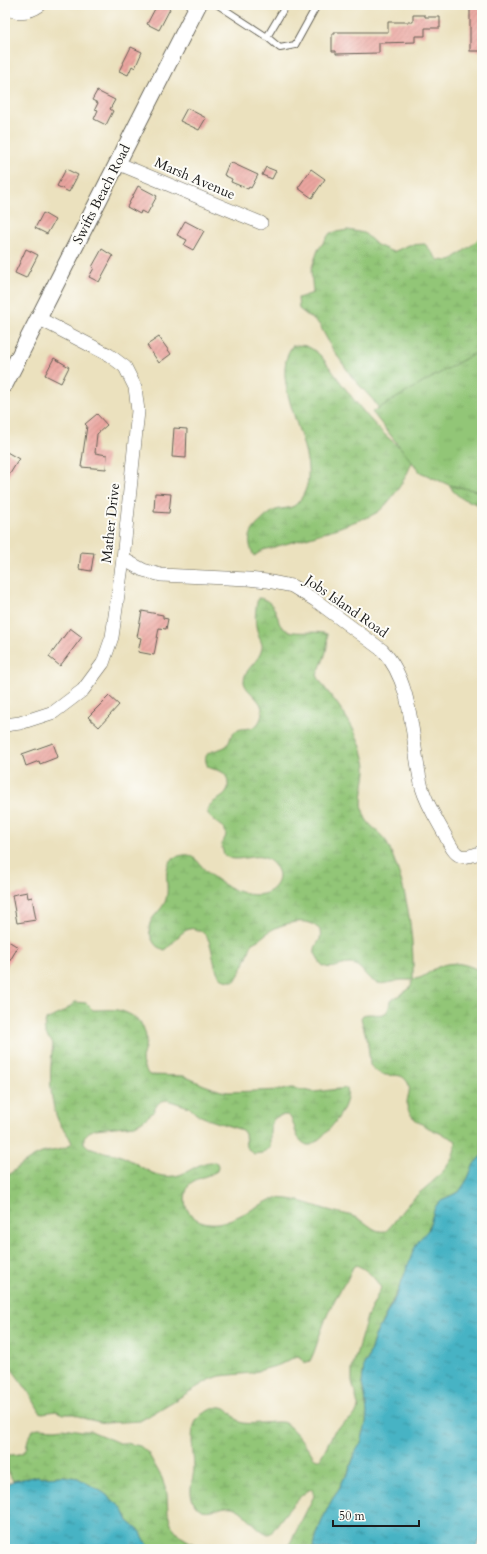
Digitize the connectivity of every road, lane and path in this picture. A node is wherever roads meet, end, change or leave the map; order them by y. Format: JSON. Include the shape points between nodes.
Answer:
{"nodes":[{"id":1,"x":40,"y":5,"type":"edge"},
{"id":2,"x":198,"y":5,"type":"edge"},
{"id":3,"x":218,"y":5,"type":"edge"},
{"id":4,"x":286,"y":5,"type":"edge"},
{"id":5,"x":317,"y":5,"type":"edge"},
{"id":6,"x":5,"y":8,"type":"edge"},
{"id":7,"x":267,"y":37,"type":"junction"},
{"id":8,"x":117,"y":163,"type":"junction"},
{"id":9,"x":261,"y":223,"type":"dead end"},
{"id":10,"x":38,"y":318,"type":"junction"},
{"id":11,"x":5,"y":384,"type":"edge"},
{"id":12,"x":123,"y":560,"type":"junction"},
{"id":13,"x":5,"y":725,"type":"edge"},
{"id":14,"x":482,"y":852,"type":"edge"}],
"edges":[{"from":1,"to":6,"type":"street","via":[[32,11],[13,12]]},
{"from":2,"to":8,"type":"street","name":"Swifts Beach Road"},
{"from":3,"to":7,"type":"lane"},
{"from":4,"to":7,"type":"lane"},
{"from":5,"to":7,"type":"lane","via":[[295,45],[280,48]]},
{"from":8,"to":9,"type":"street","name":"Marsh Avenue"},
{"from":8,"to":10,"type":"street","name":"Swifts Beach Road"},
{"from":10,"to":11,"type":"street","name":"Swifts Beach Road"},
{"from":10,"to":12,"type":"street","name":"Mather Drive","via":[[109,355],[125,367],[135,387],[138,411]]},
{"from":12,"to":13,"type":"street","name":"Mather Drive","via":[[112,637],[102,663],[83,690],[54,712]]},
{"from":12,"to":14,"type":"street","name":"Jobs Island Road","via":[[161,575],[248,579],[292,586],[379,647],[388,656],[406,698],[425,797],[456,854],[467,857]]}]}
